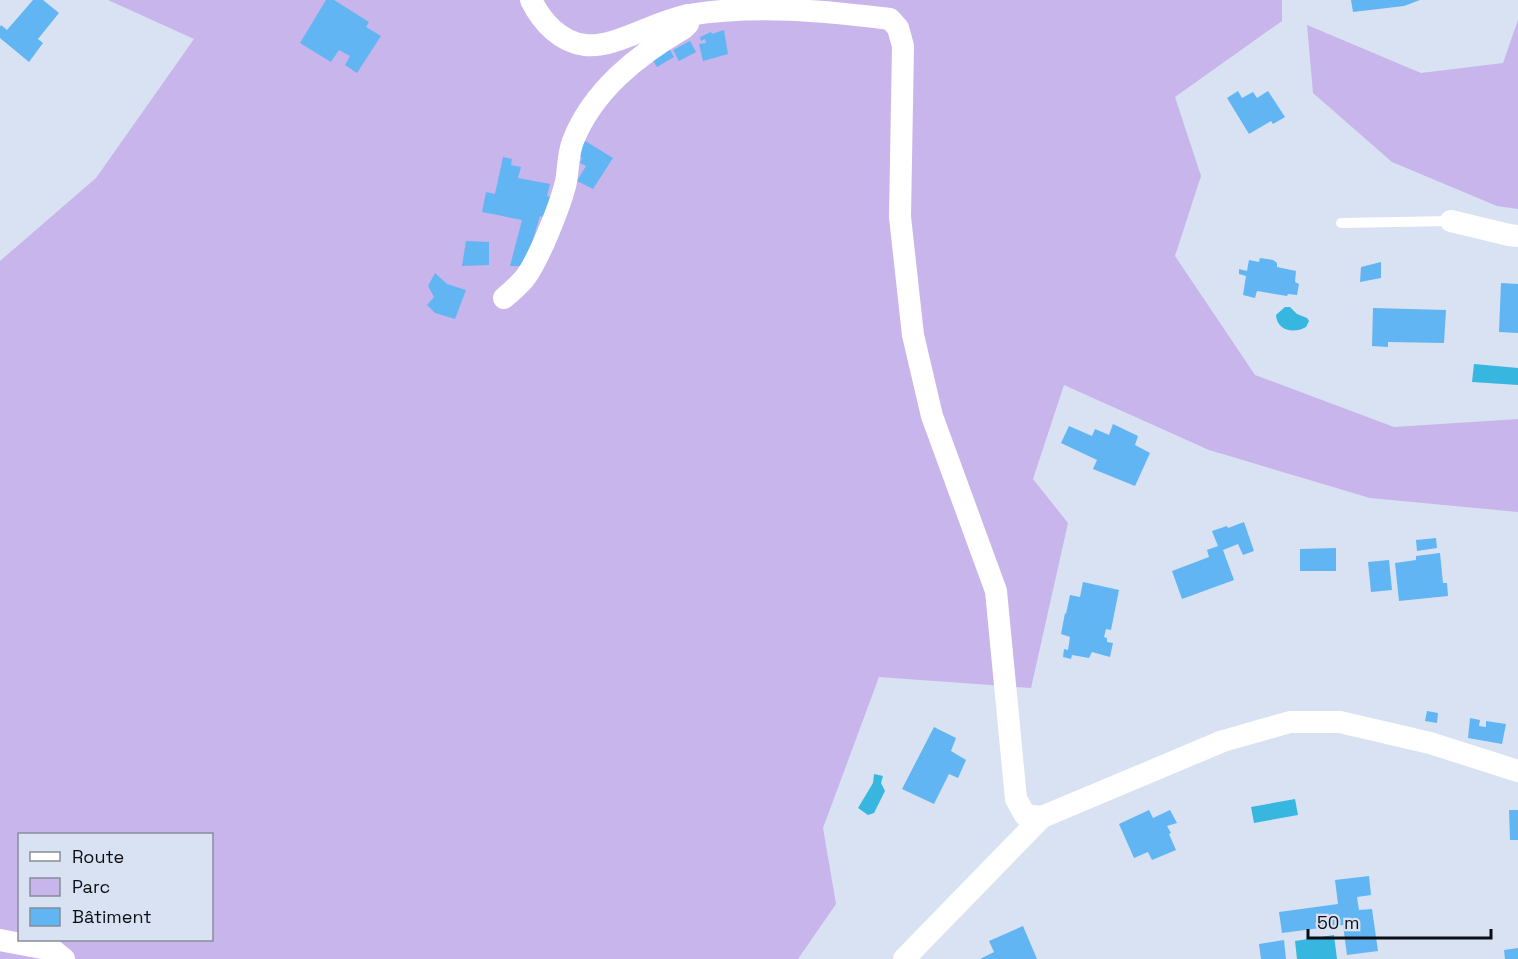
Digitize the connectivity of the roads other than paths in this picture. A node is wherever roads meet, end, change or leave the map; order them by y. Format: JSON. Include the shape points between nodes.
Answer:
{"nodes":[{"id":1,"x":531,"y":0,"type":"edge"},
{"id":2,"x":688,"y":15,"type":"junction"},
{"id":3,"x":1451,"y":220,"type":"joint"},
{"id":4,"x":1341,"y":223,"type":"dead end"},
{"id":5,"x":1518,"y":236,"type":"edge"},
{"id":6,"x":504,"y":298,"type":"dead end"},
{"id":7,"x":1518,"y":771,"type":"edge"},
{"id":8,"x":1042,"y":817,"type":"junction"},
{"id":9,"x":0,"y":940,"type":"edge"},
{"id":10,"x":64,"y":959,"type":"edge"},
{"id":11,"x":904,"y":959,"type":"edge"}],
"edges":[{"from":1,"to":2,"type":"street","via":[[561,37],[586,46],[613,42]]},
{"from":2,"to":6,"type":"street","via":[[684,28],[628,66],[587,112],[573,140],[566,185],[543,242],[525,278]]},
{"from":2,"to":8,"type":"street","via":[[758,10],[843,12],[890,19],[898,28],[903,46],[900,217],[913,335],[932,416],[996,591],[1016,799],[1025,815]]},
{"from":3,"to":4,"type":"lane"},
{"from":3,"to":5,"type":"street"},
{"from":7,"to":8,"type":"street","via":[[1430,743],[1340,722],[1290,722],[1223,741]]},
{"from":8,"to":11,"type":"street"},
{"from":9,"to":10,"type":"street","via":[[53,950]]}]}
